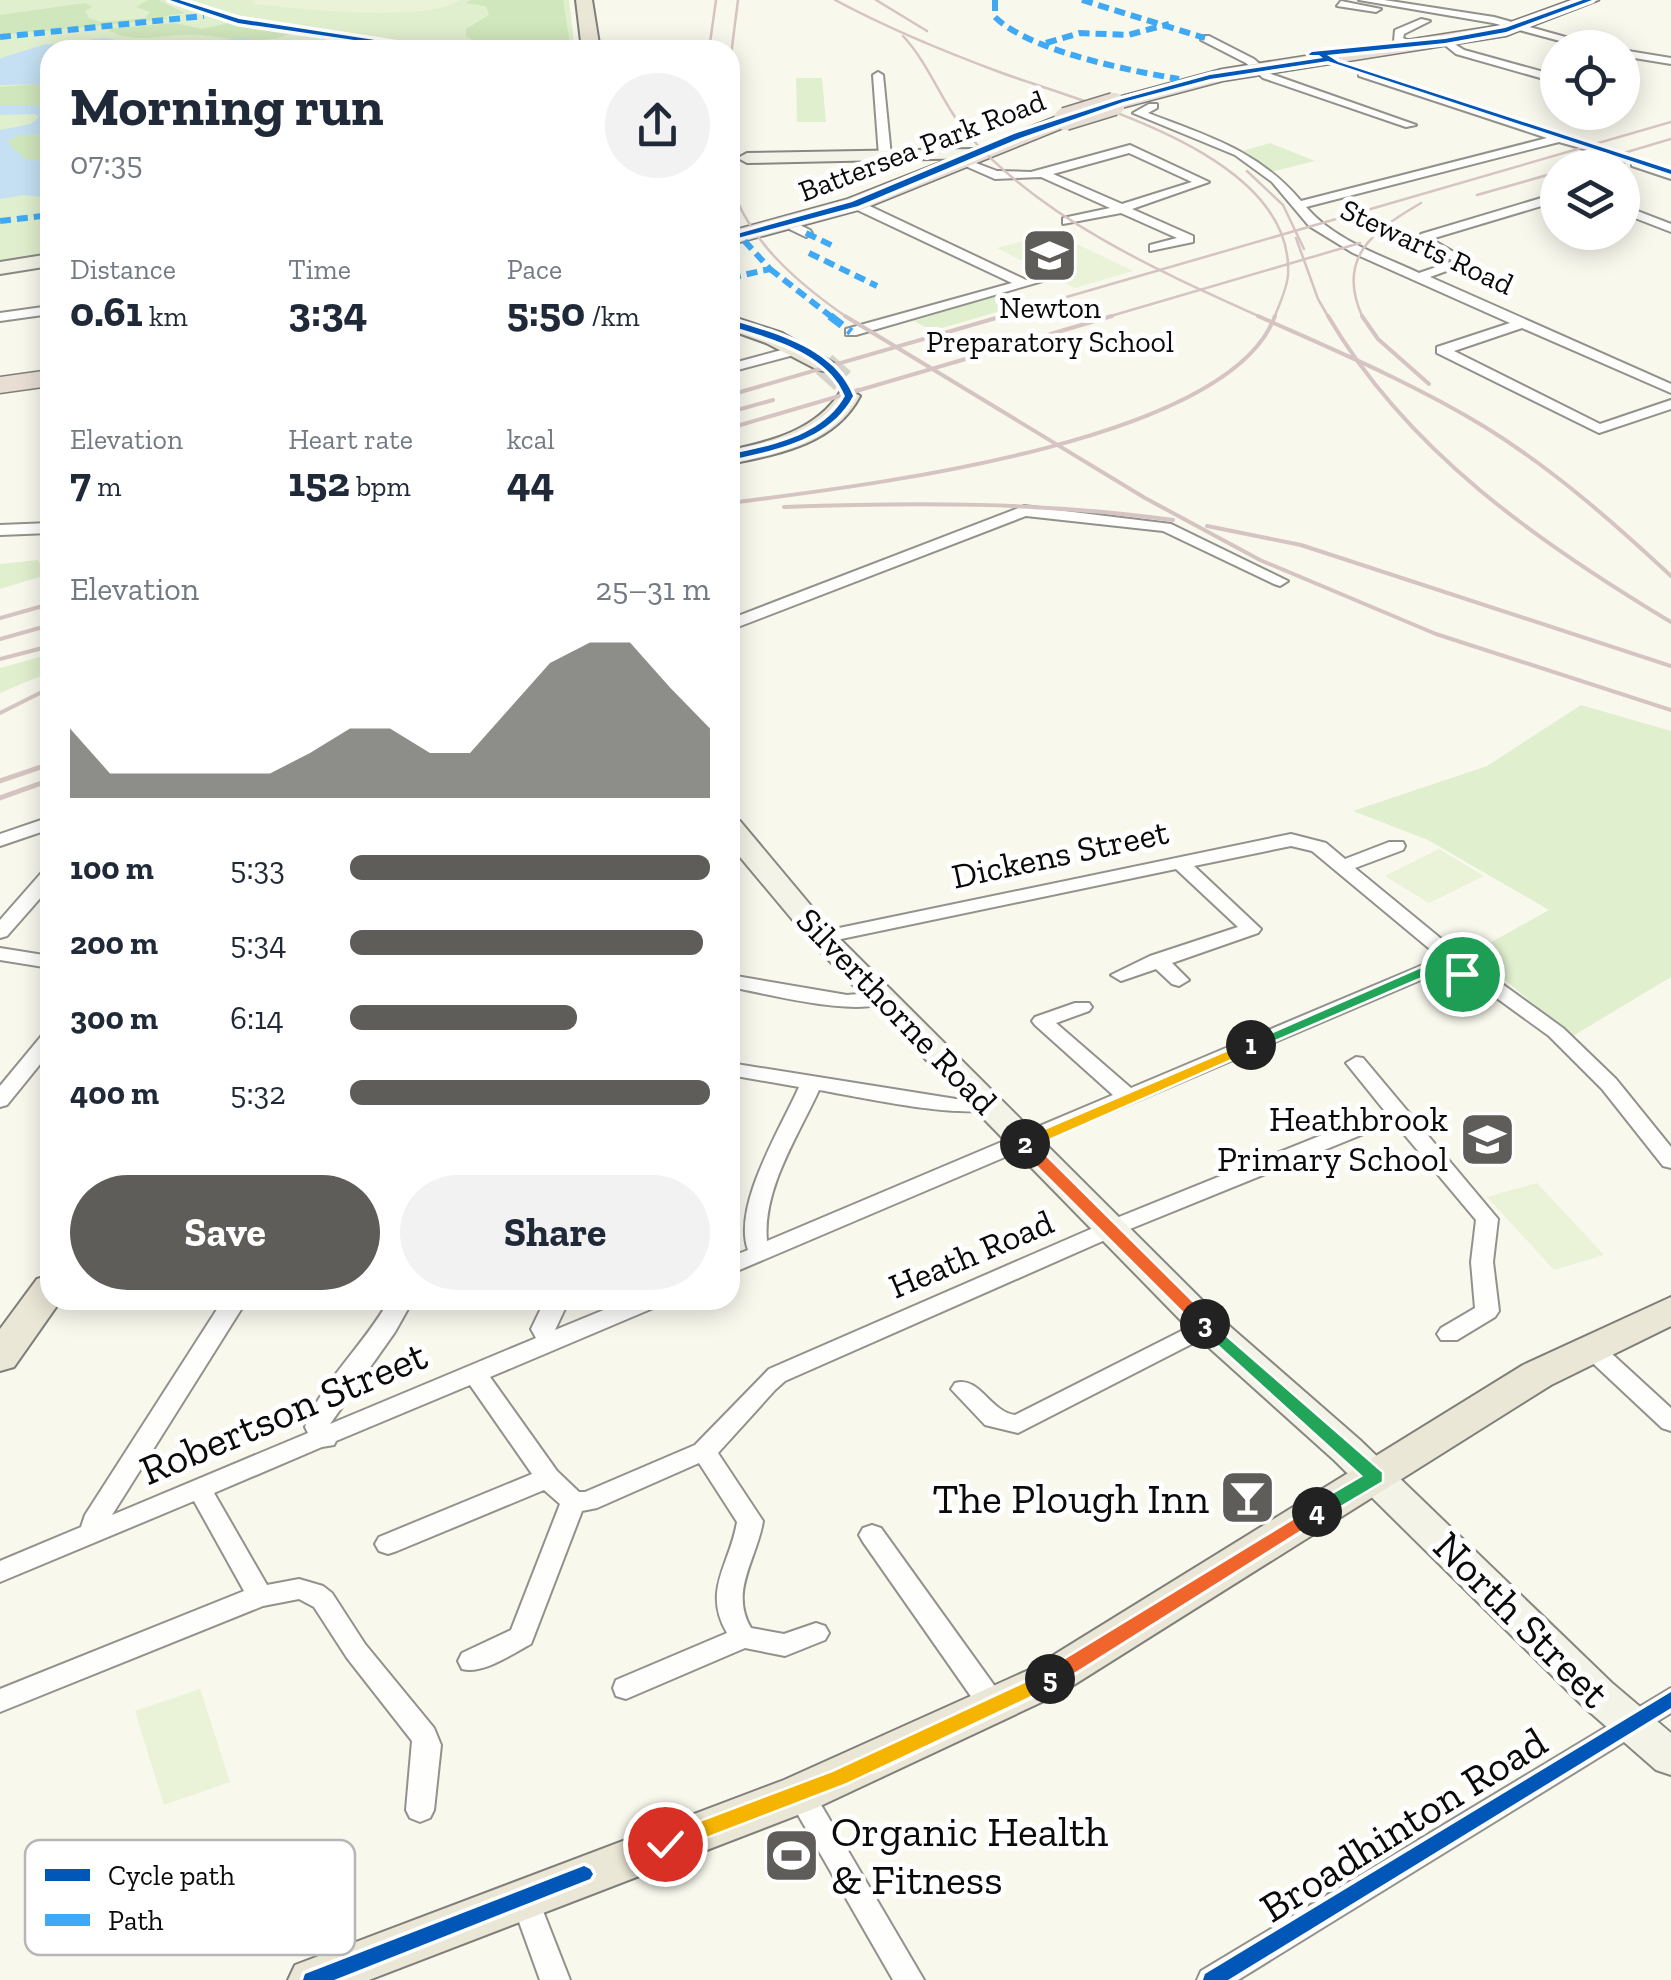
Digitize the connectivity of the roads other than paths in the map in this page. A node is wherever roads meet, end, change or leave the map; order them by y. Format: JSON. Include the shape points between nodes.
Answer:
{"nodes":[{"id":1,"x":584,"y":0,"type":"edge"},
{"id":2,"x":1364,"y":0,"type":"edge"},
{"id":3,"x":1583,"y":2,"type":"edge"},
{"id":4,"x":1341,"y":4,"type":"dead end"},
{"id":5,"x":1427,"y":4,"type":"edge"},
{"id":6,"x":1522,"y":28,"type":"junction"},
{"id":7,"x":1540,"y":33,"type":"edge"},
{"id":8,"x":1540,"y":34,"type":"edge"},
{"id":9,"x":1205,"y":38,"type":"dead end"},
{"id":10,"x":589,"y":40,"type":"edge"},
{"id":11,"x":1446,"y":41,"type":"junction"},
{"id":12,"x":1405,"y":43,"type":"junction"},
{"id":13,"x":1640,"y":57,"type":"edge"},
{"id":14,"x":1671,"y":62,"type":"edge"},
{"id":15,"x":1258,"y":68,"type":"junction"},
{"id":16,"x":1363,"y":74,"type":"dead end"},
{"id":17,"x":878,"y":75,"type":"dead end"},
{"id":18,"x":1540,"y":75,"type":"edge"},
{"id":19,"x":1154,"y":106,"type":"dead end"},
{"id":20,"x":1410,"y":125,"type":"dead end"},
{"id":21,"x":1555,"y":139,"type":"junction"},
{"id":22,"x":1584,"y":146,"type":"tunnel mouth"},
{"id":23,"x":885,"y":156,"type":"junction"},
{"id":24,"x":966,"y":157,"type":"junction"},
{"id":25,"x":747,"y":158,"type":"dead end"},
{"id":26,"x":1640,"y":165,"type":"tunnel mouth"},
{"id":27,"x":1044,"y":173,"type":"junction"},
{"id":28,"x":1671,"y":176,"type":"edge"},
{"id":29,"x":1540,"y":202,"type":"edge"},
{"id":30,"x":855,"y":204,"type":"junction"},
{"id":31,"x":1298,"y":205,"type":"junction"},
{"id":32,"x":1124,"y":208,"type":"junction"},
{"id":33,"x":1640,"y":217,"type":"edge"},
{"id":34,"x":1067,"y":221,"type":"dead end"},
{"id":35,"x":1671,"y":228,"type":"edge"},
{"id":36,"x":740,"y":236,"type":"edge"},
{"id":37,"x":1154,"y":248,"type":"dead end"},
{"id":38,"x":40,"y":262,"type":"edge"},
{"id":39,"x":0,"y":268,"type":"edge"},
{"id":40,"x":1418,"y":277,"type":"junction"},
{"id":41,"x":1047,"y":278,"type":"dead end"},
{"id":42,"x":1024,"y":284,"type":"junction"},
{"id":43,"x":40,"y":312,"type":"edge"},
{"id":44,"x":0,"y":318,"type":"edge"},
{"id":45,"x":1523,"y":322,"type":"junction"},
{"id":46,"x":740,"y":327,"type":"edge"},
{"id":47,"x":851,"y":332,"type":"dead end"},
{"id":48,"x":800,"y":349,"type":"junction"},
{"id":49,"x":824,"y":364,"type":"tunnel mouth"},
{"id":50,"x":740,"y":365,"type":"edge"},
{"id":51,"x":40,"y":379,"type":"edge"},
{"id":52,"x":0,"y":385,"type":"edge"},
{"id":53,"x":1671,"y":389,"type":"edge"},
{"id":54,"x":849,"y":396,"type":"dead end"},
{"id":55,"x":1671,"y":404,"type":"edge"},
{"id":56,"x":740,"y":456,"type":"edge"},
{"id":57,"x":40,"y":528,"type":"edge"},
{"id":58,"x":0,"y":530,"type":"edge"},
{"id":59,"x":1280,"y":580,"type":"dead end"},
{"id":60,"x":740,"y":621,"type":"edge"},
{"id":61,"x":40,"y":826,"type":"edge"},
{"id":62,"x":0,"y":840,"type":"edge"},
{"id":63,"x":740,"y":840,"type":"edge"},
{"id":64,"x":1396,"y":846,"type":"dead end"},
{"id":65,"x":1179,"y":862,"type":"junction"},
{"id":66,"x":1343,"y":866,"type":"junction"},
{"id":67,"x":40,"y":886,"type":"edge"},
{"id":68,"x":0,"y":932,"type":"edge"},
{"id":69,"x":822,"y":937,"type":"junction"},
{"id":70,"x":0,"y":954,"type":"edge"},
{"id":71,"x":40,"y":960,"type":"edge"},
{"id":72,"x":1157,"y":960,"type":"junction"},
{"id":73,"x":1476,"y":974,"type":"dead end"},
{"id":74,"x":1121,"y":975,"type":"dead end"},
{"id":75,"x":1178,"y":980,"type":"dead end"},
{"id":76,"x":740,"y":984,"type":"edge"},
{"id":77,"x":882,"y":998,"type":"junction"},
{"id":78,"x":1082,"y":1006,"type":"dead end"},
{"id":79,"x":40,"y":1050,"type":"edge"},
{"id":80,"x":1356,"y":1063,"type":"dead end"},
{"id":81,"x":740,"y":1071,"type":"edge"},
{"id":82,"x":812,"y":1082,"type":"junction"},
{"id":83,"x":1128,"y":1097,"type":"junction"},
{"id":84,"x":0,"y":1100,"type":"edge"},
{"id":85,"x":987,"y":1105,"type":"junction"},
{"id":86,"x":1405,"y":1119,"type":"junction"},
{"id":87,"x":1022,"y":1142,"type":"junction"},
{"id":88,"x":1668,"y":1152,"type":"edge"},
{"id":89,"x":1112,"y":1230,"type":"junction"},
{"id":90,"x":760,"y":1253,"type":"junction"},
{"id":91,"x":740,"y":1262,"type":"edge"},
{"id":92,"x":40,"y":1302,"type":"edge"},
{"id":93,"x":228,"y":1310,"type":"edge"},
{"id":94,"x":396,"y":1310,"type":"edge"},
{"id":95,"x":552,"y":1310,"type":"edge"},
{"id":96,"x":627,"y":1310,"type":"edge"},
{"id":97,"x":1671,"y":1310,"type":"edge"},
{"id":98,"x":1207,"y":1326,"type":"junction"},
{"id":99,"x":1449,"y":1334,"type":"dead end"},
{"id":100,"x":551,"y":1343,"type":"junction"},
{"id":101,"x":1591,"y":1348,"type":"junction"},
{"id":102,"x":0,"y":1357,"type":"edge"},
{"id":103,"x":476,"y":1375,"type":"junction"},
{"id":104,"x":963,"y":1390,"type":"dead end"},
{"id":105,"x":1671,"y":1422,"type":"edge"},
{"id":106,"x":324,"y":1439,"type":"junction"},
{"id":107,"x":704,"y":1451,"type":"junction"},
{"id":108,"x":1376,"y":1477,"type":"junction"},
{"id":109,"x":548,"y":1478,"type":"junction"},
{"id":110,"x":201,"y":1491,"type":"junction"},
{"id":111,"x":573,"y":1502,"type":"junction"},
{"id":112,"x":94,"y":1533,"type":"junction"},
{"id":113,"x":872,"y":1536,"type":"dead end"},
{"id":114,"x":388,"y":1544,"type":"dead end"},
{"id":115,"x":0,"y":1572,"type":"edge"},
{"id":116,"x":260,"y":1596,"type":"junction"},
{"id":117,"x":816,"y":1633,"type":"dead end"},
{"id":118,"x":743,"y":1637,"type":"junction"},
{"id":119,"x":471,"y":1661,"type":"dead end"},
{"id":120,"x":626,"y":1688,"type":"dead end"},
{"id":121,"x":1671,"y":1699,"type":"edge"},
{"id":122,"x":0,"y":1701,"type":"edge"},
{"id":123,"x":994,"y":1706,"type":"junction"},
{"id":124,"x":1629,"y":1725,"type":"junction"},
{"id":125,"x":1671,"y":1758,"type":"edge"},
{"id":126,"x":800,"y":1794,"type":"junction"},
{"id":127,"x":420,"y":1810,"type":"dead end"},
{"id":128,"x":524,"y":1897,"type":"junction"},
{"id":129,"x":380,"y":1969,"type":"edge"},
{"id":130,"x":312,"y":1980,"type":"edge"},
{"id":131,"x":555,"y":1980,"type":"edge"},
{"id":132,"x":910,"y":1980,"type":"edge"},
{"id":133,"x":1212,"y":1980,"type":"edge"}],
"edges":[{"from":1,"to":10,"type":"main road"},
{"from":2,"to":5,"type":"street"},
{"from":3,"to":6,"type":"highway","name":"Battersea Park Road"},
{"from":4,"to":12,"type":"street","via":[[1425,20],[1400,32]]},
{"from":5,"to":6,"type":"street"},
{"from":6,"to":7,"type":"street"},
{"from":6,"to":8,"type":"street"},
{"from":6,"to":11,"type":"highway","name":"Battersea Park Road"},
{"from":9,"to":15,"type":"street"},
{"from":11,"to":12,"type":"highway","name":"Battersea Park Road"},
{"from":11,"to":18,"type":"street","via":[[1460,52]]},
{"from":12,"to":15,"type":"highway","name":"Battersea Park Road"},
{"from":13,"to":14,"type":"street"},
{"from":15,"to":20,"type":"street"},
{"from":15,"to":24,"type":"highway","name":"Battersea Park Road","bridge":true,"via":[[1132,98]]},
{"from":16,"to":21,"type":"street"},
{"from":17,"to":23,"type":"street"},
{"from":19,"to":31,"type":"street","name":"Stewarts Road","via":[[1139,113],[1239,153]]},
{"from":21,"to":22,"type":"street"},
{"from":21,"to":31,"type":"street"},
{"from":23,"to":24,"type":"main road"},
{"from":23,"to":25,"type":"main road"},
{"from":24,"to":27,"type":"street","via":[[1001,176]]},
{"from":24,"to":30,"type":"highway","name":"Battersea Park Road"},
{"from":26,"to":28,"type":"street"},
{"from":27,"to":32,"type":"street"},
{"from":27,"to":32,"type":"street","via":[[1130,149],[1202,182]]},
{"from":29,"to":40,"type":"street","via":[[1425,237],[1465,262]]},
{"from":30,"to":36,"type":"highway","name":"Battersea Park Road","via":[[796,228]]},
{"from":30,"to":42,"type":"street"},
{"from":31,"to":40,"type":"street","name":"Stewarts Road","via":[[1312,224]]},
{"from":32,"to":34,"type":"street"},
{"from":32,"to":37,"type":"street","via":[[1189,239]]},
{"from":33,"to":35,"type":"street"},
{"from":38,"to":39,"type":"main road"},
{"from":40,"to":45,"type":"street","name":"Stewarts Road"},
{"from":41,"to":42,"type":"street"},
{"from":42,"to":47,"type":"street"},
{"from":43,"to":44,"type":"street"},
{"from":45,"to":53,"type":"street","name":"Stewarts Road"},
{"from":45,"to":55,"type":"street","via":[[1442,350],[1599,428]]},
{"from":46,"to":48,"type":"main road"},
{"from":48,"to":49,"type":"main road"},
{"from":48,"to":50,"type":"street"},
{"from":51,"to":52,"type":"highway"},
{"from":54,"to":56,"type":"main road","via":[[820,426]]},
{"from":57,"to":58,"type":"street"},
{"from":59,"to":60,"type":"street","via":[[1166,526],[1024,511]]},
{"from":61,"to":62,"type":"street"},
{"from":63,"to":69,"type":"main road","name":"Silverthorne Road"},
{"from":64,"to":66,"type":"street"},
{"from":65,"to":66,"type":"street","name":"Dickens Street","via":[[1291,840],[1310,842]]},
{"from":65,"to":69,"type":"street","name":"Dickens Street"},
{"from":65,"to":72,"type":"street","via":[[1251,929]]},
{"from":66,"to":83,"type":"street","via":[[1448,951],[1444,962]]},
{"from":67,"to":68,"type":"street"},
{"from":69,"to":77,"type":"main road","name":"Silverthorne Road"},
{"from":70,"to":71,"type":"street"},
{"from":72,"to":74,"type":"street"},
{"from":72,"to":75,"type":"street"},
{"from":73,"to":88,"type":"street","via":[[1556,1032]]},
{"from":76,"to":77,"type":"street","via":[[847,1000]]},
{"from":77,"to":85,"type":"main road","name":"Silverthorne Road"},
{"from":78,"to":83,"type":"street","via":[[1042,1021]]},
{"from":79,"to":84,"type":"street"},
{"from":80,"to":86,"type":"street"},
{"from":81,"to":82,"type":"street"},
{"from":82,"to":85,"type":"street","via":[[956,1106]]},
{"from":82,"to":90,"type":"street","via":[[758,1206],[752,1240]]},
{"from":83,"to":87,"type":"street"},
{"from":85,"to":87,"type":"main road","name":"Silverthorne Road"},
{"from":86,"to":89,"type":"street","name":"Heath Road","via":[[1367,1125]]},
{"from":86,"to":99,"type":"street","via":[[1487,1219],[1487,1311]]},
{"from":87,"to":89,"type":"main road","name":"Silverthorne Road"},
{"from":87,"to":90,"type":"street"},
{"from":89,"to":98,"type":"main road","name":"Silverthorne Road"},
{"from":89,"to":107,"type":"street","name":"Heath Road","via":[[778,1376],[757,1390],[722,1438]]},
{"from":90,"to":91,"type":"street"},
{"from":92,"to":102,"type":"main road"},
{"from":93,"to":112,"type":"street","via":[[103,1506]]},
{"from":94,"to":106,"type":"street","via":[[321,1416],[317,1427]]},
{"from":95,"to":100,"type":"street","via":[[543,1329]]},
{"from":96,"to":100,"type":"street","name":"Robertson Street"},
{"from":97,"to":101,"type":"main road"},
{"from":98,"to":104,"type":"street","via":[[1018,1424],[993,1420]]},
{"from":98,"to":108,"type":"main road","name":"Silverthorne Road"},
{"from":100,"to":103,"type":"street","name":"Robertson Street"},
{"from":101,"to":105,"type":"street"},
{"from":101,"to":108,"type":"main road"},
{"from":103,"to":106,"type":"street","name":"Robertson Street"},
{"from":103,"to":109,"type":"street"},
{"from":106,"to":110,"type":"street","name":"Robertson Street"},
{"from":107,"to":111,"type":"street","via":[[588,1502]]},
{"from":107,"to":118,"type":"street","via":[[750,1522],[726,1595],[728,1617]]},
{"from":108,"to":123,"type":"main road"},
{"from":108,"to":124,"type":"main road","name":"North Street"},
{"from":109,"to":111,"type":"street"},
{"from":109,"to":114,"type":"street"},
{"from":110,"to":112,"type":"street","name":"Robertson Street"},
{"from":110,"to":116,"type":"street"},
{"from":111,"to":119,"type":"street","via":[[522,1637]]},
{"from":112,"to":115,"type":"street","name":"Robertson Street"},
{"from":113,"to":123,"type":"street"},
{"from":116,"to":122,"type":"street"},
{"from":116,"to":127,"type":"street","via":[[314,1592],[398,1700],[427,1745]]},
{"from":117,"to":118,"type":"street","via":[[786,1646]]},
{"from":118,"to":120,"type":"street"},
{"from":121,"to":124,"type":"street","name":"Broadhinton Road"},
{"from":123,"to":126,"type":"main road"},
{"from":124,"to":125,"type":"main road","name":"North Street"},
{"from":124,"to":133,"type":"street","name":"Broadhinton Road"},
{"from":126,"to":128,"type":"main road"},
{"from":126,"to":132,"type":"street"},
{"from":128,"to":129,"type":"main road"},
{"from":128,"to":131,"type":"street"},
{"from":129,"to":130,"type":"main road"}]}
